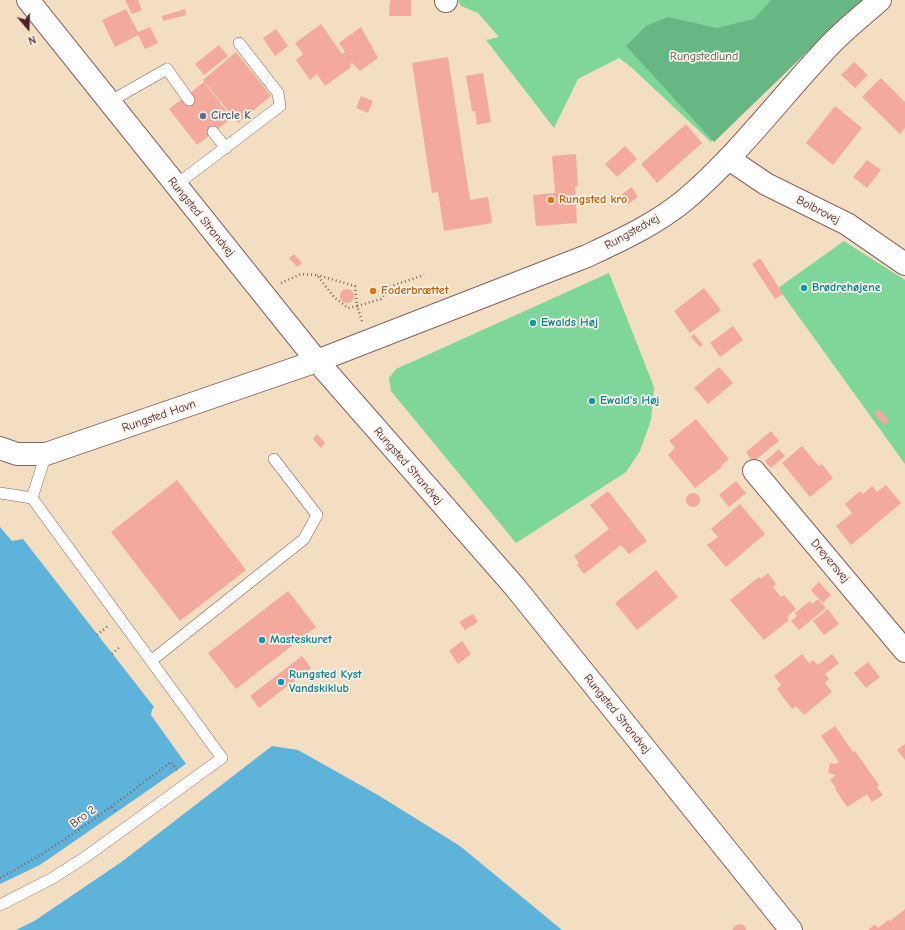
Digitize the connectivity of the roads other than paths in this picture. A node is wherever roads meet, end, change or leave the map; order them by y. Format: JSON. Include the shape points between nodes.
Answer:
{"nodes":[{"id":1,"x":28,"y":0,"type":"edge"},
{"id":2,"x":880,"y":0,"type":"edge"},
{"id":3,"x":239,"y":43,"type":"dead end"},
{"id":4,"x":189,"y":100,"type":"dead end"},
{"id":5,"x":110,"y":102,"type":"junction"},
{"id":6,"x":213,"y":132,"type":"dead end"},
{"id":7,"x":226,"y":148,"type":"junction"},
{"id":8,"x":729,"y":158,"type":"junction"},
{"id":9,"x":176,"y":185,"type":"junction"},
{"id":10,"x":905,"y":264,"type":"edge"},
{"id":11,"x":317,"y":361,"type":"junction"},
{"id":12,"x":0,"y":448,"type":"edge"},
{"id":13,"x":46,"y":454,"type":"junction"},
{"id":14,"x":274,"y":459,"type":"dead end"},
{"id":15,"x":754,"y":471,"type":"dead end"},
{"id":16,"x":0,"y":493,"type":"edge"},
{"id":17,"x":32,"y":498,"type":"junction"},
{"id":18,"x":905,"y":651,"type":"edge"},
{"id":19,"x":151,"y":661,"type":"junction"},
{"id":20,"x":0,"y":905,"type":"edge"},
{"id":21,"x":791,"y":930,"type":"edge"}],
"edges":[{"from":1,"to":5,"type":"main road","name":"Rungsted Strandvej"},
{"from":2,"to":8,"type":"main road","name":"Rungstedvej","via":[[829,46]]},
{"from":3,"to":7,"type":"lane","via":[[278,93],[280,106]]},
{"from":4,"to":5,"type":"lane","via":[[167,69]]},
{"from":5,"to":9,"type":"main road","name":"Rungsted Strandvej"},
{"from":6,"to":7,"type":"lane"},
{"from":7,"to":9,"type":"lane"},
{"from":8,"to":10,"type":"main road","name":"Bolbrovej","via":[[766,184],[847,224]]},
{"from":8,"to":11,"type":"main road","name":"Rungstedvej","via":[[684,201],[625,238]]},
{"from":9,"to":11,"type":"main road","name":"Rungsted Strandvej"},
{"from":11,"to":13,"type":"main road","name":"Rungsted Havn"},
{"from":11,"to":21,"type":"main road","name":"Rungsted Strandvej","via":[[515,587]]},
{"from":12,"to":13,"type":"main road","name":"Rungsted Havn","via":[[17,454]]},
{"from":13,"to":17,"type":"lane"},
{"from":14,"to":19,"type":"lane","via":[[317,515],[304,539]]},
{"from":15,"to":18,"type":"main road","name":"Dreyersvej"},
{"from":16,"to":17,"type":"lane"},
{"from":17,"to":19,"type":"lane"},
{"from":19,"to":20,"type":"lane","via":[[222,758],[84,858],[51,879]]}]}
